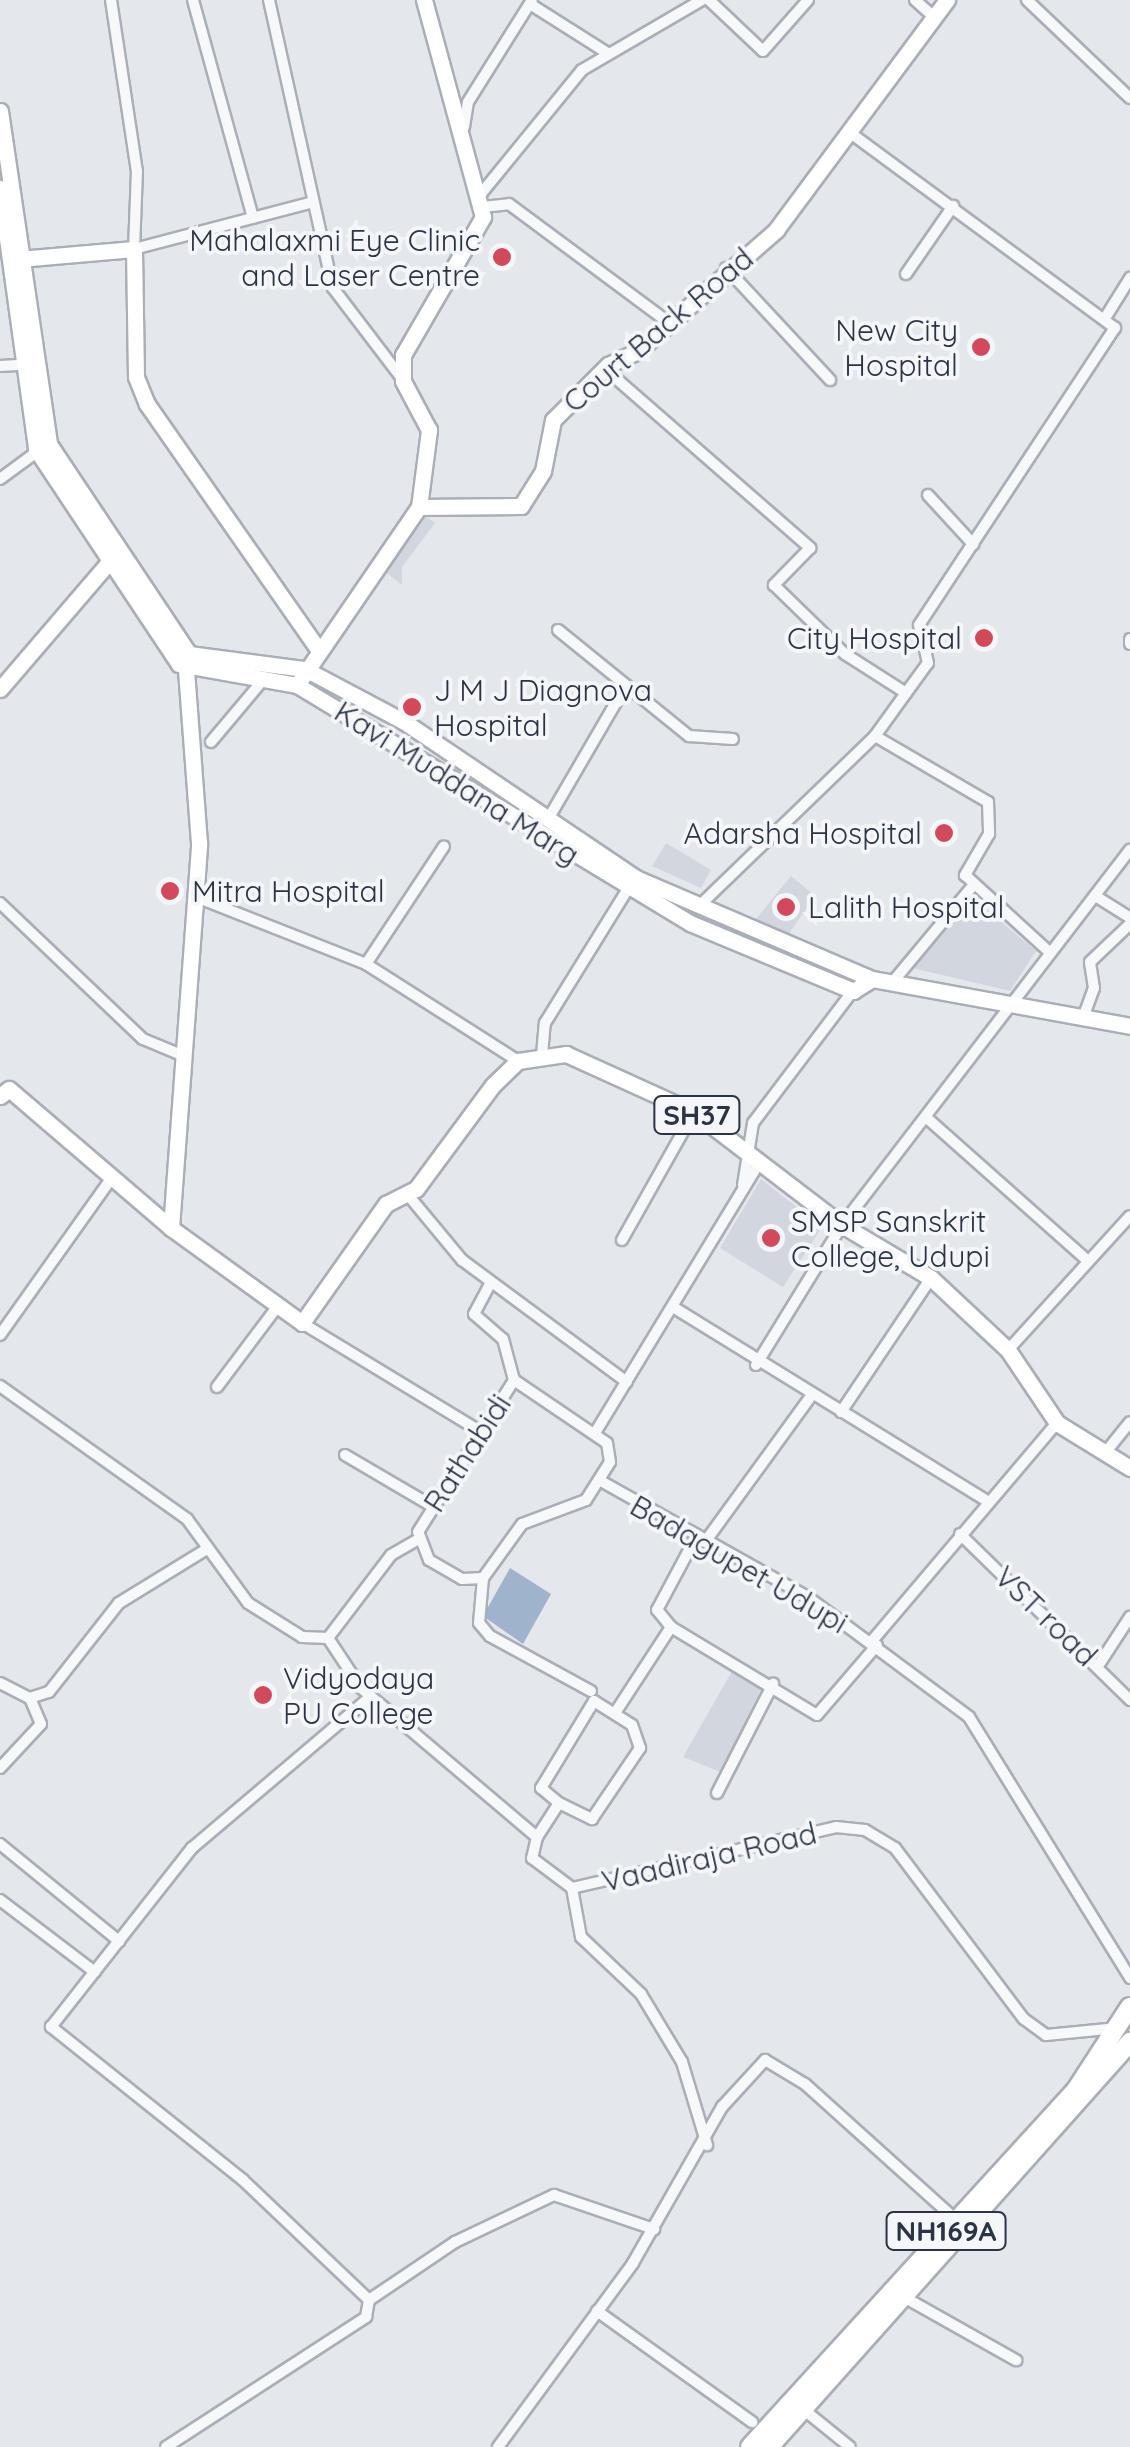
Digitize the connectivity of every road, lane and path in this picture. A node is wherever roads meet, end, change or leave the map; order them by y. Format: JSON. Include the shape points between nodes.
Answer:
{"nodes":[{"id":1,"x":111,"y":0,"type":"edge"},
{"id":2,"x":193,"y":0,"type":"edge"},
{"id":3,"x":269,"y":0,"type":"edge"},
{"id":4,"x":424,"y":0,"type":"edge"},
{"id":5,"x":705,"y":0,"type":"edge"},
{"id":6,"x":808,"y":0,"type":"edge"},
{"id":7,"x":915,"y":0,"type":"edge"},
{"id":8,"x":947,"y":0,"type":"edge"},
{"id":9,"x":1028,"y":0,"type":"edge"},
{"id":10,"x":531,"y":2,"type":"edge"},
{"id":11,"x":935,"y":18,"type":"junction"},
{"id":12,"x":609,"y":54,"type":"junction"},
{"id":13,"x":1130,"y":98,"type":"edge"},
{"id":14,"x":0,"y":111,"type":"edge"},
{"id":15,"x":465,"y":133,"type":"junction"},
{"id":16,"x":852,"y":134,"type":"junction"},
{"id":17,"x":0,"y":191,"type":"edge"},
{"id":18,"x":481,"y":201,"type":"junction"},
{"id":19,"x":313,"y":202,"type":"junction"},
{"id":20,"x":16,"y":206,"type":"junction"},
{"id":21,"x":953,"y":206,"type":"junction"},
{"id":22,"x":253,"y":218,"type":"junction"},
{"id":23,"x":134,"y":249,"type":"junction"},
{"id":24,"x":19,"y":259,"type":"junction"},
{"id":25,"x":725,"y":268,"type":"junction"},
{"id":26,"x":906,"y":274,"type":"dead end"},
{"id":27,"x":1130,"y":278,"type":"edge"},
{"id":28,"x":1107,"y":316,"type":"junction"},
{"id":29,"x":669,"y":324,"type":"junction"},
{"id":30,"x":22,"y":364,"type":"junction"},
{"id":31,"x":0,"y":366,"type":"edge"},
{"id":32,"x":604,"y":368,"type":"junction"},
{"id":33,"x":830,"y":380,"type":"dead end"},
{"id":34,"x":403,"y":381,"type":"junction"},
{"id":35,"x":38,"y":451,"type":"junction"},
{"id":36,"x":0,"y":479,"type":"edge"},
{"id":37,"x":928,"y":495,"type":"dead end"},
{"id":38,"x":419,"y":507,"type":"junction"},
{"id":39,"x":972,"y":544,"type":"junction"},
{"id":40,"x":108,"y":564,"type":"junction"},
{"id":41,"x":558,"y":630,"type":"dead end"},
{"id":42,"x":318,"y":648,"type":"junction"},
{"id":43,"x":184,"y":659,"type":"junction"},
{"id":44,"x":305,"y":669,"type":"junction"},
{"id":45,"x":262,"y":680,"type":"junction"},
{"id":46,"x":626,"y":685,"type":"junction"},
{"id":47,"x":297,"y":686,"type":"junction"},
{"id":48,"x":0,"y":689,"type":"edge"},
{"id":49,"x":906,"y":693,"type":"junction"},
{"id":50,"x":876,"y":736,"type":"junction"},
{"id":51,"x":733,"y":739,"type":"dead end"},
{"id":52,"x":211,"y":742,"type":"dead end"},
{"id":53,"x":547,"y":821,"type":"junction"},
{"id":54,"x":444,"y":846,"type":"dead end"},
{"id":55,"x":1130,"y":850,"type":"edge"},
{"id":56,"x":971,"y":888,"type":"junction"},
{"id":57,"x":627,"y":890,"type":"junction"},
{"id":58,"x":196,"y":897,"type":"junction"},
{"id":59,"x":1096,"y":897,"type":"junction"},
{"id":60,"x":0,"y":904,"type":"edge"},
{"id":61,"x":698,"y":908,"type":"junction"},
{"id":62,"x":1130,"y":921,"type":"edge"},
{"id":63,"x":1047,"y":950,"type":"junction"},
{"id":64,"x":366,"y":964,"type":"junction"},
{"id":65,"x":896,"y":978,"type":"junction"},
{"id":66,"x":872,"y":979,"type":"junction"},
{"id":67,"x":853,"y":991,"type":"junction"},
{"id":68,"x":1010,"y":1002,"type":"junction"},
{"id":69,"x":1083,"y":1018,"type":"junction"},
{"id":70,"x":1112,"y":1024,"type":"junction"},
{"id":71,"x":1130,"y":1026,"type":"edge"},
{"id":72,"x":1130,"y":1038,"type":"edge"},
{"id":73,"x":542,"y":1054,"type":"junction"},
{"id":74,"x":184,"y":1056,"type":"junction"},
{"id":75,"x":518,"y":1061,"type":"junction"},
{"id":76,"x":3,"y":1089,"type":"edge"},
{"id":77,"x":694,"y":1112,"type":"junction"},
{"id":78,"x":928,"y":1119,"type":"junction"},
{"id":79,"x":744,"y":1150,"type":"junction"},
{"id":80,"x":760,"y":1163,"type":"junction"},
{"id":81,"x":112,"y":1179,"type":"junction"},
{"id":82,"x":742,"y":1192,"type":"junction"},
{"id":83,"x":408,"y":1195,"type":"junction"},
{"id":84,"x":1130,"y":1216,"type":"edge"},
{"id":85,"x":842,"y":1225,"type":"junction"},
{"id":86,"x":171,"y":1228,"type":"junction"},
{"id":87,"x":622,"y":1240,"type":"dead end"},
{"id":88,"x":1088,"y":1261,"type":"junction"},
{"id":89,"x":931,"y":1278,"type":"junction"},
{"id":90,"x":490,"y":1284,"type":"junction"},
{"id":91,"x":277,"y":1307,"type":"junction"},
{"id":92,"x":672,"y":1307,"type":"junction"},
{"id":93,"x":302,"y":1322,"type":"junction"},
{"id":94,"x":0,"y":1335,"type":"edge"},
{"id":95,"x":1008,"y":1350,"type":"junction"},
{"id":96,"x":756,"y":1365,"type":"junction"},
{"id":97,"x":514,"y":1380,"type":"junction"},
{"id":98,"x":626,"y":1382,"type":"junction"},
{"id":99,"x":0,"y":1386,"type":"edge"},
{"id":100,"x":217,"y":1387,"type":"dead end"},
{"id":101,"x":810,"y":1399,"type":"junction"},
{"id":102,"x":841,"y":1412,"type":"junction"},
{"id":103,"x":1130,"y":1422,"type":"edge"},
{"id":104,"x":1056,"y":1423,"type":"junction"},
{"id":105,"x":478,"y":1430,"type":"junction"},
{"id":106,"x":595,"y":1433,"type":"junction"},
{"id":107,"x":1109,"y":1448,"type":"junction"},
{"id":108,"x":345,"y":1455,"type":"dead end"},
{"id":109,"x":1130,"y":1468,"type":"edge"},
{"id":110,"x":599,"y":1480,"type":"junction"},
{"id":111,"x":986,"y":1501,"type":"junction"},
{"id":112,"x":432,"y":1506,"type":"junction"},
{"id":113,"x":960,"y":1534,"type":"junction"},
{"id":114,"x":700,"y":1539,"type":"junction"},
{"id":115,"x":417,"y":1540,"type":"junction"},
{"id":116,"x":205,"y":1550,"type":"junction"},
{"id":117,"x":483,"y":1578,"type":"junction"},
{"id":118,"x":1130,"y":1617,"type":"edge"},
{"id":119,"x":668,"y":1631,"type":"junction"},
{"id":120,"x":328,"y":1638,"type":"junction"},
{"id":121,"x":874,"y":1643,"type":"junction"},
{"id":122,"x":1098,"y":1666,"type":"junction"},
{"id":123,"x":0,"y":1684,"type":"edge"},
{"id":124,"x":773,"y":1684,"type":"junction"},
{"id":125,"x":591,"y":1691,"type":"dead end"},
{"id":126,"x":370,"y":1696,"type":"junction"},
{"id":127,"x":30,"y":1698,"type":"junction"},
{"id":128,"x":1130,"y":1700,"type":"edge"},
{"id":129,"x":614,"y":1713,"type":"junction"},
{"id":130,"x":0,"y":1768,"type":"edge"},
{"id":131,"x":717,"y":1793,"type":"dead end"},
{"id":132,"x":559,"y":1803,"type":"junction"},
{"id":133,"x":538,"y":1837,"type":"junction"},
{"id":134,"x":0,"y":1844,"type":"edge"},
{"id":135,"x":572,"y":1888,"type":"junction"},
{"id":136,"x":0,"y":1900,"type":"edge"},
{"id":137,"x":119,"y":1942,"type":"junction"},
{"id":138,"x":95,"y":1972,"type":"junction"},
{"id":139,"x":1130,"y":1978,"type":"edge"},
{"id":140,"x":1130,"y":2007,"type":"edge"},
{"id":141,"x":1123,"y":2043,"type":"edge"},
{"id":142,"x":707,"y":2146,"type":"junction"},
{"id":143,"x":956,"y":2220,"type":"junction"},
{"id":144,"x":654,"y":2229,"type":"junction"},
{"id":145,"x":904,"y":2297,"type":"junction"},
{"id":146,"x":370,"y":2300,"type":"junction"},
{"id":147,"x":598,"y":2311,"type":"junction"},
{"id":148,"x":1016,"y":2360,"type":"dead end"},
{"id":149,"x":803,"y":2409,"type":"junction"},
{"id":150,"x":752,"y":2422,"type":"dead end"},
{"id":151,"x":166,"y":2447,"type":"edge"},
{"id":152,"x":498,"y":2447,"type":"edge"},
{"id":153,"x":750,"y":2447,"type":"edge"},
{"id":154,"x":769,"y":2447,"type":"edge"},
{"id":155,"x":850,"y":2447,"type":"edge"}],
"edges":[{"from":1,"to":23,"type":"street","via":[[136,172]]},
{"from":2,"to":22,"type":"street"},
{"from":3,"to":19,"type":"street"},
{"from":4,"to":15,"type":"main road"},
{"from":5,"to":6,"type":"street","via":[[763,51]]},
{"from":5,"to":12,"type":"street"},
{"from":7,"to":11,"type":"street"},
{"from":8,"to":11,"type":"main road","name":"Court Back Road"},
{"from":9,"to":13,"type":"street"},
{"from":10,"to":12,"type":"street"},
{"from":10,"to":15,"type":"street","via":[[468,102]]},
{"from":11,"to":16,"type":"main road","name":"Court Back Road"},
{"from":12,"to":18,"type":"street","via":[[582,70]]},
{"from":14,"to":20,"type":"main road"},
{"from":15,"to":18,"type":"main road"},
{"from":16,"to":21,"type":"street"},
{"from":16,"to":25,"type":"main road","name":"Court Back Road","via":[[776,230]]},
{"from":17,"to":20,"type":"main road"},
{"from":17,"to":30,"type":"main road"},
{"from":18,"to":29,"type":"street","via":[[510,204]]},
{"from":18,"to":34,"type":"main road","via":[[403,355]]},
{"from":19,"to":22,"type":"street"},
{"from":19,"to":34,"type":"street","via":[[341,306]]},
{"from":20,"to":24,"type":"main road"},
{"from":21,"to":26,"type":"street"},
{"from":21,"to":28,"type":"street"},
{"from":22,"to":23,"type":"street"},
{"from":23,"to":24,"type":"main road"},
{"from":23,"to":42,"type":"main road","via":[[136,377],[147,404]]},
{"from":24,"to":43,"type":"main road","via":[[48,444]]},
{"from":25,"to":29,"type":"main road","name":"Court Back Road"},
{"from":25,"to":33,"type":"street"},
{"from":27,"to":28,"type":"street"},
{"from":28,"to":39,"type":"street","via":[[1115,328]]},
{"from":29,"to":32,"type":"main road","name":"Court Back Road"},
{"from":30,"to":31,"type":"street"},
{"from":30,"to":35,"type":"main road"},
{"from":32,"to":38,"type":"main road","name":"Court Back Road","via":[[553,420],[544,471],[522,506]]},
{"from":32,"to":49,"type":"street","via":[[810,548],[774,584],[845,654]]},
{"from":34,"to":38,"type":"main road","via":[[429,430]]},
{"from":35,"to":36,"type":"street"},
{"from":35,"to":40,"type":"main road"},
{"from":37,"to":39,"type":"street"},
{"from":38,"to":42,"type":"main road"},
{"from":39,"to":49,"type":"street","via":[[919,625],[928,663]]},
{"from":40,"to":43,"type":"main road"},
{"from":40,"to":48,"type":"main road"},
{"from":41,"to":46,"type":"street"},
{"from":42,"to":44,"type":"main road"},
{"from":43,"to":44,"type":"main road","name":"Kavi Muddana Marg"},
{"from":43,"to":45,"type":"main road","name":"Kavi Muddana Marg"},
{"from":43,"to":58,"type":"main road","via":[[196,732]]},
{"from":44,"to":47,"type":"main road"},
{"from":44,"to":53,"type":"main road","name":"Kavi Muddana Marg","via":[[402,721]]},
{"from":45,"to":47,"type":"main road","name":"Kavi Muddana Marg"},
{"from":45,"to":52,"type":"street"},
{"from":46,"to":51,"type":"street","via":[[689,736]]},
{"from":46,"to":53,"type":"street"},
{"from":47,"to":57,"type":"main road","name":"Kavi Muddana Marg","via":[[391,734]]},
{"from":49,"to":50,"type":"street"},
{"from":50,"to":56,"type":"street","via":[[988,802],[988,834],[966,876]]},
{"from":50,"to":61,"type":"street"},
{"from":53,"to":61,"type":"main road","name":"Kavi Muddana Marg"},
{"from":54,"to":64,"type":"street"},
{"from":55,"to":59,"type":"street"},
{"from":56,"to":63,"type":"street"},
{"from":56,"to":65,"type":"street"},
{"from":57,"to":67,"type":"main road","name":"Kavi Muddana Marg"},
{"from":57,"to":73,"type":"street","via":[[546,1023]]},
{"from":58,"to":64,"type":"street"},
{"from":58,"to":74,"type":"main road"},
{"from":59,"to":62,"type":"street"},
{"from":59,"to":63,"type":"street"},
{"from":60,"to":74,"type":"street","via":[[143,1040]]},
{"from":61,"to":66,"type":"main road","name":"Kavi Muddana Marg"},
{"from":62,"to":69,"type":"street","via":[[1090,962],[1094,988]]},
{"from":63,"to":68,"type":"street"},
{"from":64,"to":75,"type":"street"},
{"from":65,"to":66,"type":"main road","name":"Kavi Muddana Marg"},
{"from":65,"to":68,"type":"main road","name":"Kavi Muddana Marg"},
{"from":66,"to":67,"type":"main road","name":"Kavi Muddana Marg"},
{"from":67,"to":79,"type":"street","via":[[753,1123]]},
{"from":68,"to":69,"type":"main road","name":"Kavi Muddana Marg"},
{"from":68,"to":78,"type":"street"},
{"from":69,"to":70,"type":"main road","name":"Kavi Muddana Marg"},
{"from":70,"to":71,"type":"main road","name":"Kavi Muddana Marg"},
{"from":70,"to":72,"type":"street"},
{"from":73,"to":75,"type":"main road","number":"SH37"},
{"from":73,"to":77,"type":"main road","number":"SH37","via":[[582,1060]]},
{"from":74,"to":86,"type":"main road"},
{"from":75,"to":83,"type":"main road"},
{"from":76,"to":81,"type":"main road"},
{"from":77,"to":79,"type":"main road","number":"SH37"},
{"from":77,"to":87,"type":"street"},
{"from":78,"to":85,"type":"street"},
{"from":78,"to":88,"type":"street"},
{"from":79,"to":80,"type":"main road","number":"SH37"},
{"from":79,"to":82,"type":"street"},
{"from":80,"to":82,"type":"street"},
{"from":80,"to":85,"type":"main road","number":"SH37"},
{"from":81,"to":86,"type":"main road"},
{"from":81,"to":94,"type":"street"},
{"from":82,"to":92,"type":"street"},
{"from":83,"to":90,"type":"street"},
{"from":83,"to":93,"type":"main road","via":[[386,1204]]},
{"from":84,"to":88,"type":"street"},
{"from":85,"to":89,"type":"main road","number":"SH37"},
{"from":85,"to":96,"type":"street"},
{"from":86,"to":91,"type":"main road"},
{"from":88,"to":95,"type":"street"},
{"from":89,"to":95,"type":"main road","number":"SH37"},
{"from":89,"to":102,"type":"street"},
{"from":90,"to":97,"type":"street","via":[[474,1314],[503,1340]]},
{"from":90,"to":98,"type":"street"},
{"from":91,"to":93,"type":"main road"},
{"from":91,"to":100,"type":"street"},
{"from":92,"to":96,"type":"street"},
{"from":92,"to":98,"type":"street"},
{"from":93,"to":105,"type":"street"},
{"from":95,"to":104,"type":"main road","number":"SH37"},
{"from":96,"to":101,"type":"street"},
{"from":97,"to":105,"type":"street","name":"Rathabidi"},
{"from":97,"to":106,"type":"street","name":"Rathabidi"},
{"from":98,"to":106,"type":"street"},
{"from":99,"to":116,"type":"street","via":[[146,1484],[187,1519]]},
{"from":101,"to":102,"type":"street"},
{"from":101,"to":114,"type":"street"},
{"from":102,"to":111,"type":"street"},
{"from":103,"to":107,"type":"street"},
{"from":104,"to":107,"type":"main road"},
{"from":104,"to":111,"type":"street"},
{"from":105,"to":112,"type":"street","name":"Rathabidi"},
{"from":106,"to":110,"type":"street","via":[[610,1462]]},
{"from":107,"to":109,"type":"main road"},
{"from":108,"to":112,"type":"street"},
{"from":110,"to":114,"type":"street","name":"Badagupet Udupi"},
{"from":110,"to":117,"type":"street","via":[[568,1511],[522,1524]]},
{"from":111,"to":113,"type":"street"},
{"from":112,"to":115,"type":"street","name":"Rathabidi"},
{"from":113,"to":121,"type":"street"},
{"from":113,"to":122,"type":"street","name":"VST road"},
{"from":114,"to":119,"type":"street","via":[[656,1610]]},
{"from":114,"to":121,"type":"street","name":"Badagupet Udupi"},
{"from":115,"to":117,"type":"street","name":"Rathabidi","via":[[442,1570]]},
{"from":115,"to":120,"type":"street","via":[[390,1555]]},
{"from":116,"to":120,"type":"street","via":[[248,1603],[302,1637]]},
{"from":116,"to":127,"type":"street","via":[[119,1603],[62,1680]]},
{"from":117,"to":125,"type":"street","via":[[478,1623],[490,1636]]},
{"from":118,"to":122,"type":"street"},
{"from":119,"to":124,"type":"street"},
{"from":119,"to":129,"type":"street"},
{"from":120,"to":126,"type":"street","name":"Vaadiraja Road"},
{"from":121,"to":124,"type":"street","via":[[817,1715]]},
{"from":121,"to":139,"type":"street","name":"Badagupet Udupi","via":[[969,1716]]},
{"from":122,"to":128,"type":"street","name":"VST road"},
{"from":123,"to":127,"type":"street"},
{"from":124,"to":131,"type":"street"},
{"from":126,"to":133,"type":"street","name":"Vaadiraja Road"},
{"from":126,"to":137,"type":"street","via":[[192,1848]]},
{"from":127,"to":130,"type":"street","via":[[41,1724]]},
{"from":129,"to":132,"type":"street","via":[[594,1701],[588,1708],[542,1788]]},
{"from":129,"to":132,"type":"street","via":[[642,1736],[607,1803],[592,1819]]},
{"from":132,"to":133,"type":"street"},
{"from":133,"to":135,"type":"street","name":"Vaadiraja Road","via":[[532,1858]]},
{"from":134,"to":137,"type":"street"},
{"from":135,"to":141,"type":"street","name":"Vaadiraja Road","via":[[836,1828],[865,1830],[895,1848],[1024,2020],[1046,2035]]},
{"from":135,"to":142,"type":"street","via":[[580,1936],[641,1994],[682,2062]]},
{"from":136,"to":138,"type":"street"},
{"from":137,"to":138,"type":"street"},
{"from":138,"to":146,"type":"street","via":[[51,2027],[243,2180]]},
{"from":140,"to":141,"type":"highway","number":"NH169A"},
{"from":141,"to":143,"type":"highway","number":"NH169A"},
{"from":141,"to":145,"type":"highway","number":"NH169A"},
{"from":142,"to":143,"type":"street","via":[[722,2107],[770,2059]]},
{"from":142,"to":144,"type":"street"},
{"from":143,"to":153,"type":"highway","number":"NH169A"},
{"from":144,"to":146,"type":"street","via":[[600,2217],[559,2194],[456,2242]]},
{"from":144,"to":147,"type":"street"},
{"from":145,"to":148,"type":"street"},
{"from":145,"to":149,"type":"highway","number":"NH169A"},
{"from":146,"to":151,"type":"street","via":[[366,2317]]},
{"from":147,"to":150,"type":"street"},
{"from":147,"to":152,"type":"street"},
{"from":149,"to":154,"type":"highway","number":"NH169A"},
{"from":149,"to":155,"type":"street"}]}
